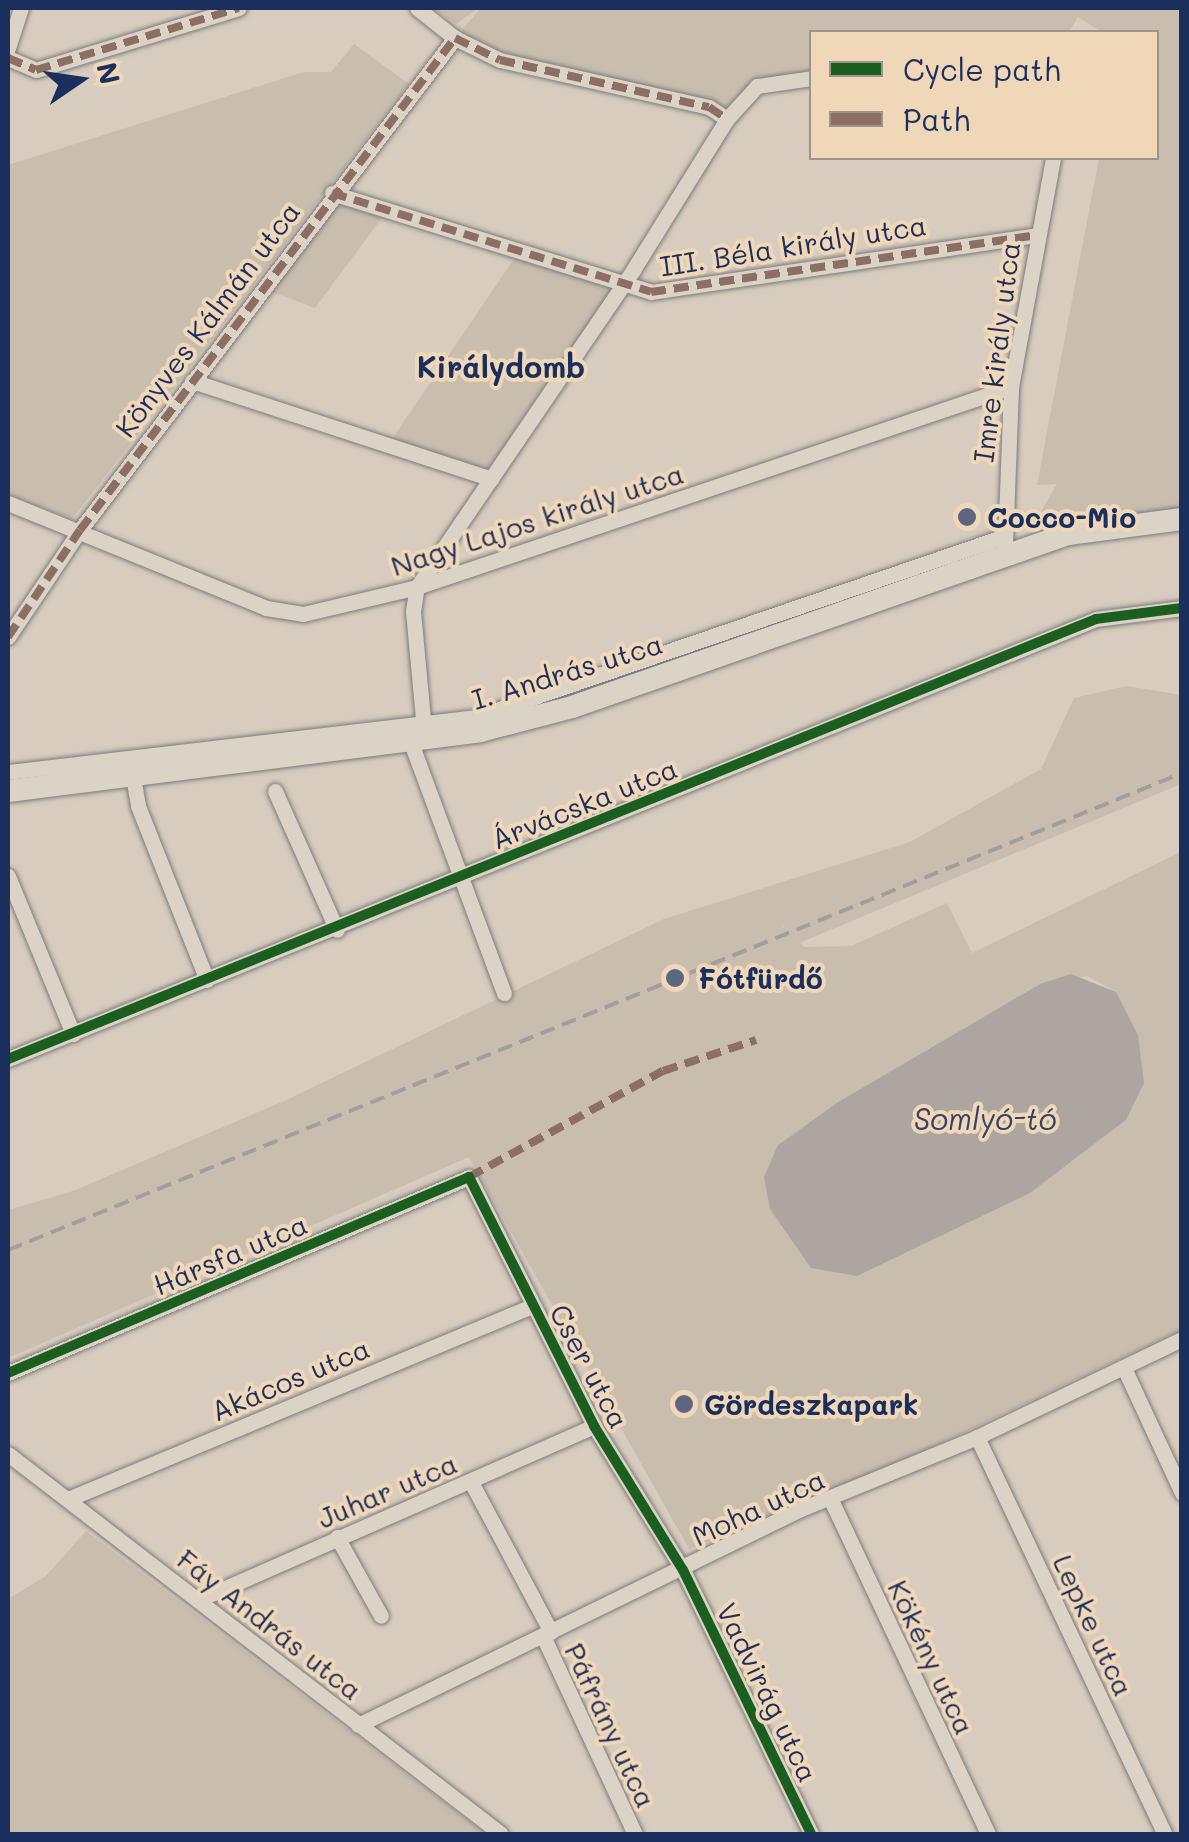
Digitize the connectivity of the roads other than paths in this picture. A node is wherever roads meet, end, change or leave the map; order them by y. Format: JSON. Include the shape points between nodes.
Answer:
{"nodes":[{"id":1,"x":22,"y":8,"type":"edge"},
{"id":2,"x":239,"y":8,"type":"edge"},
{"id":3,"x":417,"y":8,"type":"edge"},
{"id":4,"x":455,"y":38,"type":"junction"},
{"id":5,"x":8,"y":48,"type":"edge"},
{"id":6,"x":8,"y":58,"type":"edge"},
{"id":7,"x":809,"y":78,"type":"edge"},
{"id":8,"x":727,"y":119,"type":"junction"},
{"id":9,"x":1054,"y":160,"type":"edge"},
{"id":10,"x":332,"y":193,"type":"junction"},
{"id":11,"x":1036,"y":236,"type":"junction"},
{"id":12,"x":622,"y":286,"type":"junction"},
{"id":13,"x":192,"y":381,"type":"junction"},
{"id":14,"x":1011,"y":388,"type":"junction"},
{"id":15,"x":492,"y":478,"type":"junction"},
{"id":16,"x":8,"y":503,"type":"edge"},
{"id":17,"x":1182,"y":519,"type":"edge"},
{"id":18,"x":80,"y":530,"type":"junction"},
{"id":19,"x":1006,"y":546,"type":"junction"},
{"id":20,"x":417,"y":587,"type":"junction"},
{"id":21,"x":1182,"y":608,"type":"edge"},
{"id":22,"x":8,"y":638,"type":"edge"},
{"id":23,"x":423,"y":719,"type":"junction"},
{"id":24,"x":411,"y":743,"type":"junction"},
{"id":25,"x":8,"y":772,"type":"edge"},
{"id":26,"x":133,"y":777,"type":"junction"},
{"id":27,"x":275,"y":790,"type":"dead end"},
{"id":28,"x":8,"y":792,"type":"edge"},
{"id":29,"x":8,"y":876,"type":"edge"},
{"id":30,"x":459,"y":878,"type":"junction"},
{"id":31,"x":337,"y":930,"type":"junction"},
{"id":32,"x":207,"y":980,"type":"junction"},
{"id":33,"x":504,"y":993,"type":"dead end"},
{"id":34,"x":72,"y":1034,"type":"junction"},
{"id":35,"x":8,"y":1059,"type":"edge"},
{"id":36,"x":469,"y":1177,"type":"joint"},
{"id":37,"x":532,"y":1306,"type":"junction"},
{"id":38,"x":1182,"y":1340,"type":"edge"},
{"id":39,"x":1124,"y":1368,"type":"junction"},
{"id":40,"x":8,"y":1373,"type":"edge"},
{"id":41,"x":594,"y":1426,"type":"junction"},
{"id":42,"x":977,"y":1436,"type":"junction"},
{"id":43,"x":8,"y":1454,"type":"edge"},
{"id":44,"x":471,"y":1482,"type":"junction"},
{"id":45,"x":1182,"y":1493,"type":"edge"},
{"id":46,"x":68,"y":1499,"type":"junction"},
{"id":47,"x":831,"y":1500,"type":"junction"},
{"id":48,"x":338,"y":1537,"type":"junction"},
{"id":49,"x":684,"y":1570,"type":"junction"},
{"id":50,"x":200,"y":1599,"type":"junction"},
{"id":51,"x":381,"y":1616,"type":"dead end"},
{"id":52,"x":547,"y":1634,"type":"junction"},
{"id":53,"x":358,"y":1724,"type":"junction"},
{"id":54,"x":481,"y":1819,"type":"junction"},
{"id":55,"x":472,"y":1834,"type":"edge"},
{"id":56,"x":501,"y":1834,"type":"edge"},
{"id":57,"x":634,"y":1834,"type":"edge"},
{"id":58,"x":811,"y":1834,"type":"edge"},
{"id":59,"x":988,"y":1834,"type":"edge"},
{"id":60,"x":1165,"y":1834,"type":"edge"}],
"edges":[{"from":1,"to":5,"type":"street"},
{"from":2,"to":6,"type":"street","via":[[36,70]]},
{"from":3,"to":4,"type":"street"},
{"from":4,"to":8,"type":"street","via":[[500,60],[709,107]]},
{"from":4,"to":10,"type":"street","name":"Könyves Kálmán utca"},
{"from":7,"to":8,"type":"street","via":[[775,80]]},
{"from":8,"to":12,"type":"street"},
{"from":9,"to":11,"type":"street","name":"Imre király utca"},
{"from":10,"to":12,"type":"street","name":"III. Béla király utca"},
{"from":10,"to":13,"type":"street","name":"Könyves Kálmán utca"},
{"from":11,"to":12,"type":"street","name":"III. Béla király utca","via":[[651,292]]},
{"from":11,"to":14,"type":"street","name":"Imre király utca"},
{"from":12,"to":15,"type":"street"},
{"from":13,"to":15,"type":"street"},
{"from":13,"to":18,"type":"street","name":"Könyves Kálmán utca"},
{"from":14,"to":19,"type":"street","name":"Imre király utca"},
{"from":14,"to":20,"type":"street","name":"Nagy Lajos király utca"},
{"from":15,"to":20,"type":"street"},
{"from":16,"to":18,"type":"street","name":"Nagy Lajos király utca"},
{"from":17,"to":19,"type":"main road","via":[[1097,526]]},
{"from":18,"to":20,"type":"street","name":"Nagy Lajos király utca","via":[[266,608],[303,614]]},
{"from":18,"to":22,"type":"street","name":"Könyves Kálmán utca"},
{"from":19,"to":23,"type":"street","name":"I. András utca","via":[[476,718]]},
{"from":19,"to":24,"type":"main road","name":"I. András utca","via":[[572,707]]},
{"from":20,"to":23,"type":"street","via":[[413,611]]},
{"from":21,"to":30,"type":"street","name":"Árvácska utca","via":[[1096,618]]},
{"from":23,"to":25,"type":"street","name":"I. András utca"},
{"from":24,"to":26,"type":"main road","name":"I. András utca"},
{"from":24,"to":30,"type":"street"},
{"from":26,"to":28,"type":"main road","name":"I. András utca"},
{"from":26,"to":32,"type":"street","via":[[138,806]]},
{"from":27,"to":31,"type":"street"},
{"from":29,"to":34,"type":"street"},
{"from":30,"to":31,"type":"street","name":"Árvácska utca"},
{"from":30,"to":33,"type":"street"},
{"from":31,"to":32,"type":"street","name":"Árvácska utca"},
{"from":32,"to":34,"type":"street","name":"Árvácska utca"},
{"from":34,"to":35,"type":"street","name":"Árvácska utca"},
{"from":36,"to":37,"type":"street","name":"Cser utca"},
{"from":36,"to":40,"type":"street","name":"Hársfa utca"},
{"from":37,"to":41,"type":"street","name":"Cser utca"},
{"from":37,"to":46,"type":"street","name":"Akácos utca"},
{"from":38,"to":39,"type":"street","name":"Moha utca"},
{"from":39,"to":42,"type":"street","name":"Moha utca"},
{"from":39,"to":45,"type":"street"},
{"from":41,"to":44,"type":"street","name":"Juhar utca"},
{"from":41,"to":49,"type":"street","name":"Cser utca"},
{"from":42,"to":47,"type":"street","name":"Moha utca"},
{"from":42,"to":60,"type":"street","name":"Lepke utca"},
{"from":43,"to":46,"type":"street","name":"Fáy András utca"},
{"from":44,"to":48,"type":"street","name":"Juhar utca"},
{"from":44,"to":52,"type":"street","name":"Páfrány utca"},
{"from":46,"to":50,"type":"street","name":"Fáy András utca"},
{"from":47,"to":49,"type":"street","name":"Moha utca"},
{"from":47,"to":59,"type":"street","name":"Kökény utca"},
{"from":48,"to":50,"type":"street","name":"Juhar utca"},
{"from":48,"to":51,"type":"street"},
{"from":49,"to":52,"type":"street","name":"Moha utca"},
{"from":49,"to":58,"type":"street","name":"Vadvirág utca"},
{"from":50,"to":53,"type":"street","name":"Fáy András utca"},
{"from":52,"to":53,"type":"street","name":"Moha utca"},
{"from":52,"to":57,"type":"street","name":"Páfrány utca"},
{"from":53,"to":54,"type":"street","name":"Fáy András utca"},
{"from":54,"to":55,"type":"street"},
{"from":54,"to":56,"type":"street","name":"Fáy András utca"}]}
